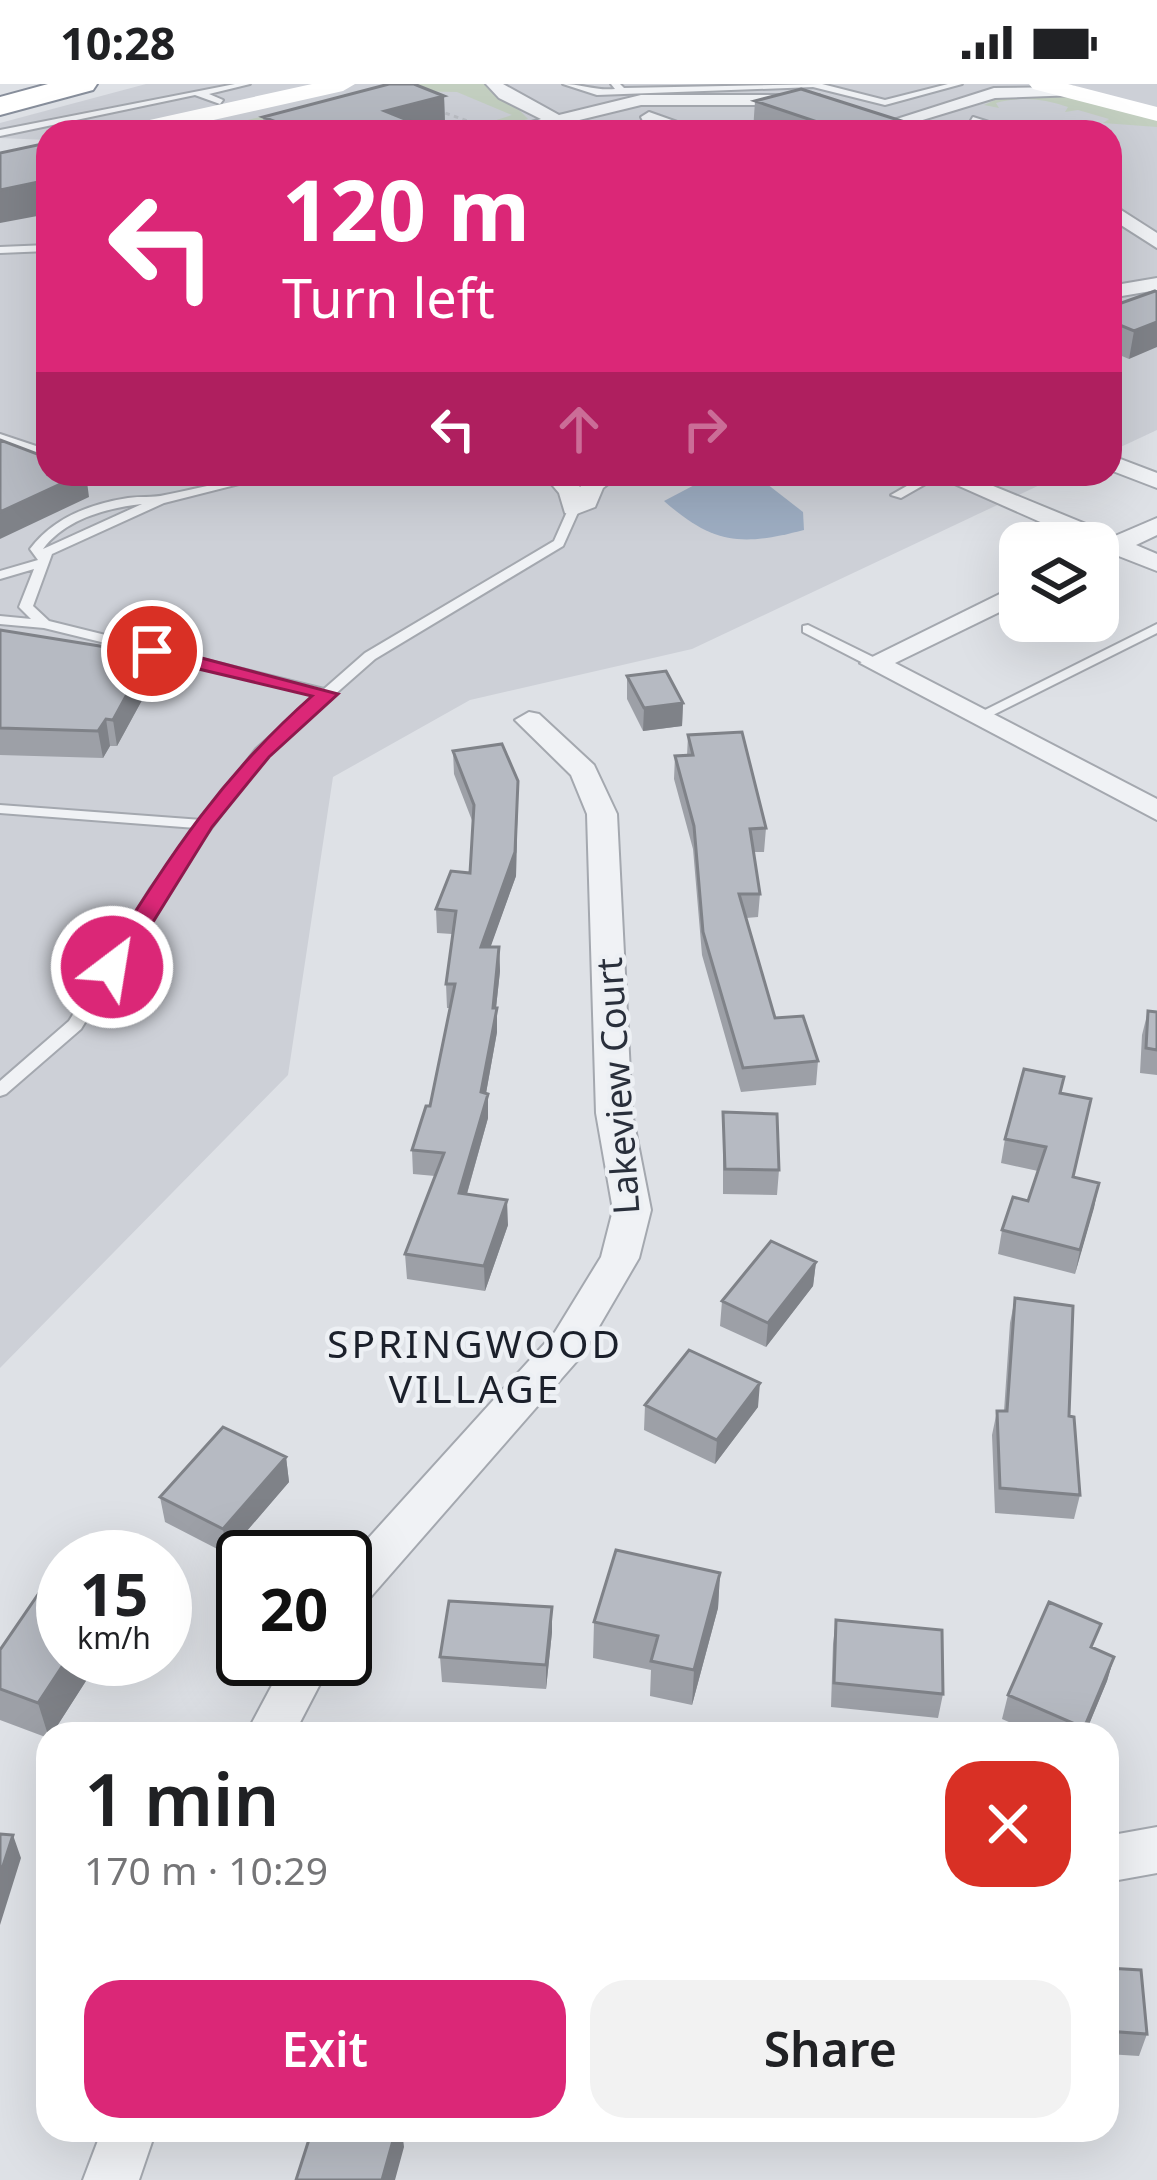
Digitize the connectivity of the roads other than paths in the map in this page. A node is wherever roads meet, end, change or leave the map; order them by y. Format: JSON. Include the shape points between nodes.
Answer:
{"nodes":[{"id":1,"x":82,"y":84,"type":"edge"},
{"id":2,"x":246,"y":84,"type":"edge"},
{"id":3,"x":302,"y":84,"type":"edge"},
{"id":4,"x":343,"y":84,"type":"edge"},
{"id":5,"x":494,"y":84,"type":"edge"},
{"id":6,"x":524,"y":84,"type":"edge"},
{"id":7,"x":567,"y":84,"type":"edge"},
{"id":8,"x":1040,"y":84,"type":"edge"},
{"id":9,"x":159,"y":85,"type":"edge"},
{"id":10,"x":728,"y":85,"type":"edge"},
{"id":11,"x":812,"y":85,"type":"edge"},
{"id":12,"x":618,"y":87,"type":"edge"},
{"id":13,"x":1071,"y":88,"type":"edge"},
{"id":14,"x":776,"y":89,"type":"edge"},
{"id":15,"x":192,"y":92,"type":"edge"},
{"id":16,"x":936,"y":100,"type":"junction"},
{"id":17,"x":0,"y":106,"type":"edge"},
{"id":18,"x":973,"y":107,"type":"edge"},
{"id":19,"x":645,"y":108,"type":"junction"},
{"id":20,"x":1157,"y":110,"type":"edge"},
{"id":21,"x":584,"y":112,"type":"junction"},
{"id":22,"x":554,"y":119,"type":"junction"},
{"id":23,"x":61,"y":120,"type":"edge"},
{"id":24,"x":118,"y":120,"type":"edge"},
{"id":25,"x":188,"y":120,"type":"edge"},
{"id":26,"x":550,"y":120,"type":"edge"},
{"id":27,"x":666,"y":120,"type":"edge"},
{"id":28,"x":880,"y":120,"type":"edge"},
{"id":29,"x":899,"y":120,"type":"edge"},
{"id":30,"x":36,"y":125,"type":"edge"},
{"id":31,"x":0,"y":133,"type":"edge"},
{"id":32,"x":36,"y":146,"type":"edge"},
{"id":33,"x":0,"y":154,"type":"edge"},
{"id":34,"x":1122,"y":220,"type":"edge"},
{"id":35,"x":1157,"y":242,"type":"edge"},
{"id":36,"x":36,"y":248,"type":"edge"},
{"id":37,"x":0,"y":250,"type":"edge"},
{"id":38,"x":0,"y":437,"type":"edge"},
{"id":39,"x":36,"y":450,"type":"edge"},
{"id":40,"x":1122,"y":467,"type":"edge"},
{"id":41,"x":1157,"y":481,"type":"edge"},
{"id":42,"x":203,"y":486,"type":"edge"},
{"id":43,"x":219,"y":486,"type":"edge"},
{"id":44,"x":567,"y":486,"type":"edge"},
{"id":45,"x":570,"y":486,"type":"edge"},
{"id":46,"x":592,"y":486,"type":"edge"},
{"id":47,"x":915,"y":486,"type":"edge"},
{"id":48,"x":966,"y":486,"type":"edge"},
{"id":49,"x":201,"y":490,"type":"junction"},
{"id":50,"x":897,"y":495,"type":"dead end"},
{"id":51,"x":1045,"y":522,"type":"edge"},
{"id":52,"x":1157,"y":526,"type":"edge"},
{"id":53,"x":1119,"y":544,"type":"edge"},
{"id":54,"x":1119,"y":553,"type":"edge"},
{"id":55,"x":44,"y":560,"type":"junction"},
{"id":56,"x":1157,"y":563,"type":"edge"},
{"id":57,"x":0,"y":574,"type":"edge"},
{"id":58,"x":999,"y":602,"type":"edge"},
{"id":59,"x":0,"y":620,"type":"edge"},
{"id":60,"x":44,"y":624,"type":"junction"},
{"id":61,"x":1157,"y":628,"type":"edge"},
{"id":62,"x":808,"y":629,"type":"dead end"},
{"id":63,"x":874,"y":663,"type":"junction"},
{"id":64,"x":328,"y":694,"type":"junction"},
{"id":65,"x":978,"y":717,"type":"junction"},
{"id":66,"x":529,"y":719,"type":"dead end"},
{"id":67,"x":0,"y":809,"type":"edge"},
{"id":68,"x":1157,"y":811,"type":"edge"},
{"id":69,"x":202,"y":824,"type":"junction"},
{"id":70,"x":0,"y":1090,"type":"edge"},
{"id":71,"x":372,"y":1565,"type":"edge"},
{"id":72,"x":299,"y":1686,"type":"edge"},
{"id":73,"x":283,"y":1722,"type":"edge"},
{"id":74,"x":1157,"y":1850,"type":"edge"},
{"id":75,"x":1119,"y":1857,"type":"edge"},
{"id":76,"x":125,"y":2142,"type":"edge"},
{"id":77,"x":111,"y":2180,"type":"edge"}],
"edges":[{"from":1,"to":17,"type":"highway"},
{"from":2,"to":15,"type":"lane"},
{"from":3,"to":15,"type":"main road"},
{"from":4,"to":25,"type":"main road"},
{"from":5,"to":22,"type":"street"},
{"from":6,"to":21,"type":"street"},
{"from":7,"to":12,"type":"lane","via":[[597,93]]},
{"from":8,"to":13,"type":"main road"},
{"from":9,"to":15,"type":"lane"},
{"from":10,"to":12,"type":"lane"},
{"from":10,"to":14,"type":"lane"},
{"from":11,"to":14,"type":"lane"},
{"from":11,"to":16,"type":"lane","via":[[885,104]]},
{"from":12,"to":19,"type":"lane"},
{"from":13,"to":18,"type":"street"},
{"from":13,"to":20,"type":"main road"},
{"from":14,"to":19,"type":"street"},
{"from":14,"to":28,"type":"street"},
{"from":15,"to":23,"type":"lane"},
{"from":15,"to":24,"type":"main road"},
{"from":16,"to":18,"type":"street"},
{"from":16,"to":18,"type":"street","via":[[992,113]]},
{"from":16,"to":29,"type":"street"},
{"from":19,"to":21,"type":"street"},
{"from":19,"to":27,"type":"street"},
{"from":21,"to":22,"type":"street"},
{"from":22,"to":26,"type":"street"},
{"from":30,"to":31,"type":"lane"},
{"from":32,"to":33,"type":"main road"},
{"from":34,"to":35,"type":"street"},
{"from":36,"to":37,"type":"lane"},
{"from":38,"to":39,"type":"lane"},
{"from":40,"to":41,"type":"street"},
{"from":42,"to":49,"type":"lane"},
{"from":43,"to":49,"type":"lane"},
{"from":44,"to":64,"type":"lane","via":[[559,543],[370,656]]},
{"from":45,"to":46,"type":"street","via":[[586,502]]},
{"from":47,"to":50,"type":"lane"},
{"from":48,"to":51,"type":"street"},
{"from":49,"to":55,"type":"lane","via":[[98,508],[42,537],[36,549]]},
{"from":52,"to":53,"type":"street"},
{"from":54,"to":56,"type":"street"},
{"from":55,"to":57,"type":"lane"},
{"from":55,"to":60,"type":"lane","via":[[26,607]]},
{"from":58,"to":63,"type":"street"},
{"from":59,"to":60,"type":"lane"},
{"from":60,"to":64,"type":"lane"},
{"from":61,"to":65,"type":"lane"},
{"from":62,"to":63,"type":"lane"},
{"from":63,"to":65,"type":"street"},
{"from":64,"to":69,"type":"lane","via":[[261,752]]},
{"from":65,"to":68,"type":"street"},
{"from":66,"to":71,"type":"street","name":"Lakeview Court","via":[[584,771],[602,814],[614,1113],[632,1210],[620,1258],[569,1342]]},
{"from":67,"to":69,"type":"lane"},
{"from":69,"to":70,"type":"lane","via":[[75,1025]]},
{"from":72,"to":73,"type":"street"},
{"from":74,"to":75,"type":"street"},
{"from":76,"to":77,"type":"street"}]}
